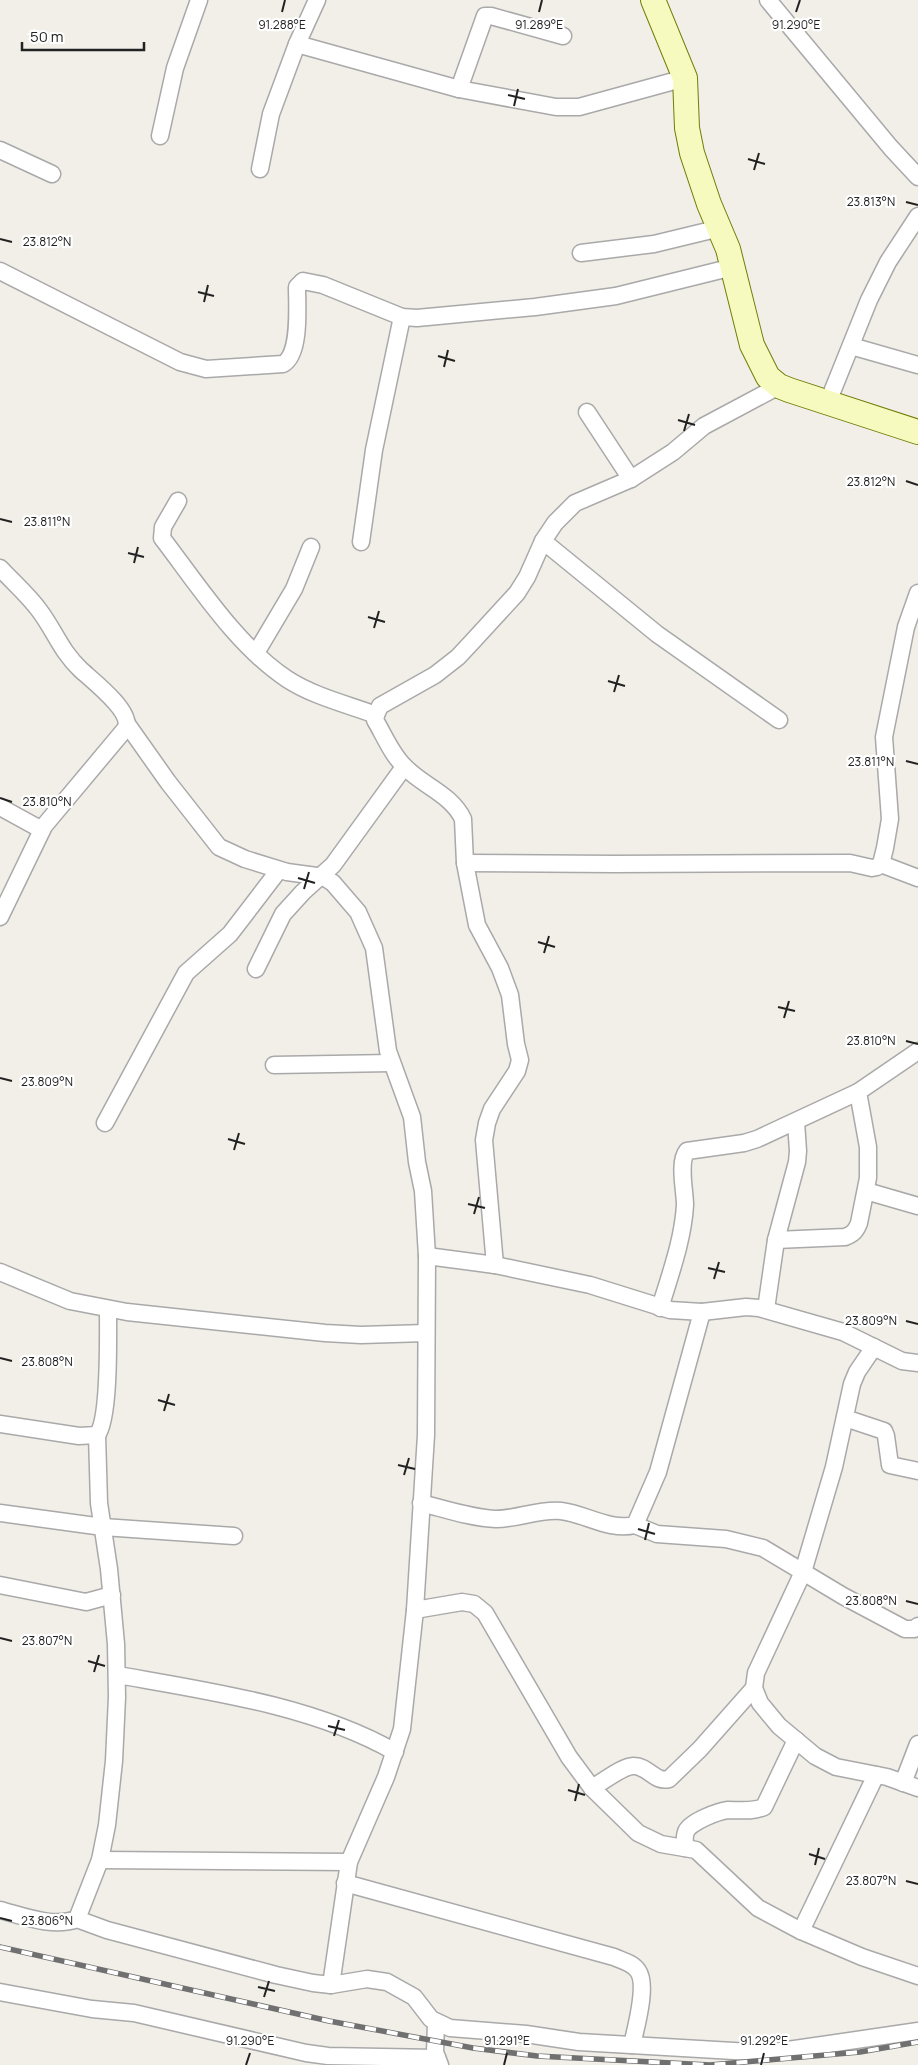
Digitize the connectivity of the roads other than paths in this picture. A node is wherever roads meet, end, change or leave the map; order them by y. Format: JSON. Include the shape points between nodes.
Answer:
{"nodes":[{"id":1,"x":199,"y":0,"type":"edge"},
{"id":2,"x":317,"y":0,"type":"edge"},
{"id":3,"x":654,"y":0,"type":"edge"},
{"id":4,"x":768,"y":0,"type":"edge"},
{"id":5,"x":563,"y":36,"type":"dead end"},
{"id":6,"x":297,"y":44,"type":"junction"},
{"id":7,"x":685,"y":78,"type":"junction"},
{"id":8,"x":459,"y":89,"type":"junction"},
{"id":9,"x":160,"y":136,"type":"dead end"},
{"id":10,"x":0,"y":150,"type":"edge"},
{"id":11,"x":260,"y":169,"type":"dead end"},
{"id":12,"x":52,"y":174,"type":"dead end"},
{"id":13,"x":918,"y":177,"type":"edge"},
{"id":14,"x":918,"y":216,"type":"edge"},
{"id":15,"x":720,"y":228,"type":"junction"},
{"id":16,"x":581,"y":253,"type":"dead end"},
{"id":17,"x":733,"y":267,"type":"junction"},
{"id":18,"x":0,"y":272,"type":"edge"},
{"id":19,"x":402,"y":317,"type":"junction"},
{"id":20,"x":851,"y":346,"type":"junction"},
{"id":21,"x":918,"y":365,"type":"edge"},
{"id":22,"x":779,"y":386,"type":"junction"},
{"id":23,"x":828,"y":402,"type":"junction"},
{"id":24,"x":586,"y":412,"type":"dead end"},
{"id":25,"x":918,"y":432,"type":"edge"},
{"id":26,"x":631,"y":479,"type":"junction"},
{"id":27,"x":178,"y":501,"type":"dead end"},
{"id":28,"x":544,"y":541,"type":"junction"},
{"id":29,"x":360,"y":542,"type":"dead end"},
{"id":30,"x":311,"y":547,"type":"dead end"},
{"id":31,"x":0,"y":568,"type":"edge"},
{"id":32,"x":918,"y":593,"type":"edge"},
{"id":33,"x":256,"y":653,"type":"junction"},
{"id":34,"x":376,"y":715,"type":"junction"},
{"id":35,"x":779,"y":720,"type":"dead end"},
{"id":36,"x":127,"y":724,"type":"junction"},
{"id":37,"x":404,"y":767,"type":"junction"},
{"id":38,"x":0,"y":807,"type":"edge"},
{"id":39,"x":42,"y":830,"type":"junction"},
{"id":40,"x":465,"y":862,"type":"junction"},
{"id":41,"x":880,"y":864,"type":"junction"},
{"id":42,"x":279,"y":870,"type":"junction"},
{"id":43,"x":320,"y":876,"type":"junction"},
{"id":44,"x":918,"y":878,"type":"edge"},
{"id":45,"x":0,"y":917,"type":"edge"},
{"id":46,"x":256,"y":969,"type":"dead end"},
{"id":47,"x":918,"y":1051,"type":"edge"},
{"id":48,"x":392,"y":1063,"type":"junction"},
{"id":49,"x":274,"y":1065,"type":"dead end"},
{"id":50,"x":858,"y":1092,"type":"junction"},
{"id":51,"x":796,"y":1122,"type":"junction"},
{"id":52,"x":106,"y":1123,"type":"dead end"},
{"id":53,"x":866,"y":1191,"type":"junction"},
{"id":54,"x":918,"y":1206,"type":"edge"},
{"id":55,"x":776,"y":1240,"type":"junction"},
{"id":56,"x":427,"y":1256,"type":"junction"},
{"id":57,"x":494,"y":1266,"type":"junction"},
{"id":58,"x":0,"y":1272,"type":"edge"},
{"id":59,"x":660,"y":1308,"type":"junction"},
{"id":60,"x":108,"y":1309,"type":"junction"},
{"id":61,"x":766,"y":1309,"type":"junction"},
{"id":62,"x":702,"y":1312,"type":"junction"},
{"id":63,"x":426,"y":1333,"type":"junction"},
{"id":64,"x":874,"y":1347,"type":"junction"},
{"id":65,"x":918,"y":1363,"type":"edge"},
{"id":66,"x":844,"y":1418,"type":"junction"},
{"id":67,"x":0,"y":1424,"type":"edge"},
{"id":68,"x":97,"y":1435,"type":"junction"},
{"id":69,"x":918,"y":1471,"type":"edge"},
{"id":70,"x":421,"y":1503,"type":"junction"},
{"id":71,"x":0,"y":1513,"type":"edge"},
{"id":72,"x":635,"y":1525,"type":"junction"},
{"id":73,"x":103,"y":1527,"type":"junction"},
{"id":74,"x":234,"y":1536,"type":"dead end"},
{"id":75,"x":803,"y":1572,"type":"junction"},
{"id":76,"x":0,"y":1585,"type":"edge"},
{"id":77,"x":112,"y":1595,"type":"junction"},
{"id":78,"x":415,"y":1610,"type":"junction"},
{"id":79,"x":918,"y":1626,"type":"edge"},
{"id":80,"x":118,"y":1675,"type":"junction"},
{"id":81,"x":754,"y":1688,"type":"junction"},
{"id":82,"x":796,"y":1740,"type":"junction"},
{"id":83,"x":918,"y":1744,"type":"edge"},
{"id":84,"x":395,"y":1752,"type":"junction"},
{"id":85,"x":876,"y":1775,"type":"junction"},
{"id":86,"x":910,"y":1786,"type":"edge"},
{"id":87,"x":592,"y":1788,"type":"junction"},
{"id":88,"x":685,"y":1848,"type":"junction"},
{"id":89,"x":100,"y":1860,"type":"junction"},
{"id":90,"x":349,"y":1862,"type":"junction"},
{"id":91,"x":345,"y":1883,"type":"junction"},
{"id":92,"x":0,"y":1910,"type":"edge"},
{"id":93,"x":77,"y":1919,"type":"junction"},
{"id":94,"x":801,"y":1931,"type":"junction"},
{"id":95,"x":918,"y":1976,"type":"edge"},
{"id":96,"x":331,"y":1985,"type":"junction"},
{"id":97,"x":0,"y":1992,"type":"edge"},
{"id":98,"x":436,"y":2023,"type":"junction"},
{"id":99,"x":918,"y":2031,"type":"edge"},
{"id":100,"x":632,"y":2045,"type":"junction"},
{"id":101,"x":438,"y":2062,"type":"edge"}],
"edges":[{"from":1,"to":9,"type":"street","via":[[175,68]]},
{"from":2,"to":6,"type":"street"},
{"from":3,"to":7,"type":"street"},
{"from":4,"to":13,"type":"street"},
{"from":5,"to":8,"type":"street","via":[[485,16]]},
{"from":6,"to":8,"type":"street"},
{"from":6,"to":11,"type":"street","via":[[272,114]]},
{"from":7,"to":8,"type":"street","via":[[568,108]]},
{"from":7,"to":15,"type":"street","via":[[687,128],[692,154]]},
{"from":10,"to":12,"type":"street"},
{"from":14,"to":20,"type":"street","via":[[888,262]]},
{"from":15,"to":16,"type":"street","via":[[654,244]]},
{"from":15,"to":17,"type":"street"},
{"from":17,"to":19,"type":"street","via":[[616,296],[458,315]]},
{"from":17,"to":22,"type":"street","via":[[752,345],[768,377]]},
{"from":18,"to":19,"type":"street","via":[[180,362],[206,369],[287,362],[296,329],[297,288],[302,281]]},
{"from":19,"to":29,"type":"street","via":[[374,450]]},
{"from":20,"to":21,"type":"street"},
{"from":20,"to":23,"type":"street"},
{"from":22,"to":23,"type":"street"},
{"from":22,"to":26,"type":"street","via":[[704,426],[674,452]]},
{"from":23,"to":25,"type":"street"},
{"from":24,"to":26,"type":"street"},
{"from":26,"to":28,"type":"street","via":[[575,503],[555,523]]},
{"from":27,"to":33,"type":"street","via":[[163,527],[162,538],[225,622]]},
{"from":28,"to":34,"type":"street","via":[[517,593],[468,647],[434,675],[380,706]]},
{"from":28,"to":35,"type":"street","via":[[657,634]]},
{"from":30,"to":33,"type":"street","via":[[294,589]]},
{"from":31,"to":36,"type":"street","via":[[39,610],[68,657],[125,713]]},
{"from":32,"to":41,"type":"street","via":[[906,627],[884,737],[890,819]]},
{"from":33,"to":34,"type":"street","via":[[286,679],[305,689]]},
{"from":34,"to":37,"type":"street","via":[[375,720]]},
{"from":36,"to":39,"type":"street"},
{"from":36,"to":42,"type":"street","via":[[219,846]]},
{"from":37,"to":40,"type":"street","via":[[460,813]]},
{"from":37,"to":43,"type":"street","via":[[333,865]]},
{"from":38,"to":39,"type":"street"},
{"from":39,"to":45,"type":"street"},
{"from":40,"to":41,"type":"street","via":[[850,863],[872,868]]},
{"from":40,"to":57,"type":"street","via":[[477,925],[510,995],[520,1060],[486,1124],[484,1140]]},
{"from":41,"to":44,"type":"street"},
{"from":42,"to":43,"type":"street"},
{"from":42,"to":52,"type":"street","via":[[230,934],[186,973]]},
{"from":43,"to":46,"type":"street","via":[[283,914]]},
{"from":43,"to":48,"type":"street","via":[[333,883],[348,900],[368,933],[377,964]]},
{"from":47,"to":50,"type":"street"},
{"from":48,"to":49,"type":"street"},
{"from":48,"to":56,"type":"street","via":[[412,1117],[423,1191]]},
{"from":50,"to":51,"type":"street"},
{"from":50,"to":53,"type":"street","via":[[868,1147]]},
{"from":51,"to":55,"type":"street","via":[[797,1162]]},
{"from":51,"to":59,"type":"street","via":[[757,1140],[694,1149],[684,1154],[685,1206],[680,1237]]},
{"from":53,"to":54,"type":"street"},
{"from":53,"to":55,"type":"street","via":[[860,1223],[853,1234]]},
{"from":55,"to":61,"type":"street"},
{"from":56,"to":57,"type":"street"},
{"from":56,"to":63,"type":"street"},
{"from":57,"to":59,"type":"street","via":[[590,1285]]},
{"from":58,"to":60,"type":"street","via":[[57,1296]]},
{"from":59,"to":62,"type":"street"},
{"from":60,"to":63,"type":"street","via":[[324,1333]]},
{"from":60,"to":68,"type":"street","via":[[108,1363],[103,1420]]},
{"from":61,"to":62,"type":"street","via":[[746,1307]]},
{"from":61,"to":64,"type":"street","via":[[843,1332]]},
{"from":62,"to":72,"type":"street","via":[[658,1472]]},
{"from":63,"to":70,"type":"street","via":[[426,1435]]},
{"from":64,"to":65,"type":"street","via":[[902,1361]]},
{"from":64,"to":66,"type":"street","via":[[857,1372]]},
{"from":66,"to":69,"type":"street","via":[[884,1431],[890,1465]]},
{"from":66,"to":75,"type":"street","via":[[834,1467]]},
{"from":67,"to":68,"type":"street","via":[[79,1436]]},
{"from":68,"to":73,"type":"street","via":[[98,1494]]},
{"from":70,"to":72,"type":"street","via":[[496,1519],[562,1511],[615,1526]]},
{"from":70,"to":78,"type":"street"},
{"from":71,"to":73,"type":"street"},
{"from":72,"to":75,"type":"street","via":[[657,1534],[726,1539],[763,1548]]},
{"from":73,"to":74,"type":"street"},
{"from":73,"to":77,"type":"street"},
{"from":75,"to":79,"type":"street","via":[[906,1628]]},
{"from":75,"to":81,"type":"street","via":[[756,1673]]},
{"from":76,"to":77,"type":"street","via":[[86,1602]]},
{"from":77,"to":80,"type":"street"},
{"from":78,"to":84,"type":"street","via":[[402,1729]]},
{"from":78,"to":87,"type":"street","via":[[462,1602],[474,1604],[485,1613],[569,1757]]},
{"from":80,"to":84,"type":"street","via":[[234,1696],[321,1719]]},
{"from":80,"to":89,"type":"street","via":[[114,1761]]},
{"from":81,"to":82,"type":"street","via":[[760,1703]]},
{"from":81,"to":87,"type":"street","via":[[669,1779],[658,1779],[642,1767],[629,1766]]},
{"from":82,"to":85,"type":"street","via":[[815,1756],[836,1767]]},
{"from":82,"to":88,"type":"street","via":[[764,1807],[719,1812],[695,1822],[686,1832]]},
{"from":83,"to":86,"type":"street"},
{"from":84,"to":90,"type":"street"},
{"from":85,"to":86,"type":"street"},
{"from":85,"to":94,"type":"street"},
{"from":87,"to":88,"type":"street","via":[[638,1833],[661,1844]]},
{"from":88,"to":94,"type":"street","via":[[704,1856],[758,1908]]},
{"from":89,"to":90,"type":"street"},
{"from":89,"to":93,"type":"street"},
{"from":90,"to":91,"type":"street"},
{"from":91,"to":96,"type":"street"},
{"from":91,"to":100,"type":"street","via":[[632,1964],[642,1979]]},
{"from":92,"to":93,"type":"street","via":[[58,1922]]},
{"from":93,"to":96,"type":"street","via":[[276,1975]]},
{"from":94,"to":95,"type":"street"},
{"from":96,"to":98,"type":"street","via":[[367,1979],[387,1982],[414,1997]]},
{"from":97,"to":101,"type":"street","via":[[92,2009],[134,2013],[306,2053]]},
{"from":98,"to":100,"type":"street","via":[[469,2031]]},
{"from":98,"to":101,"type":"street"},
{"from":99,"to":100,"type":"street","via":[[767,2053]]}]}
